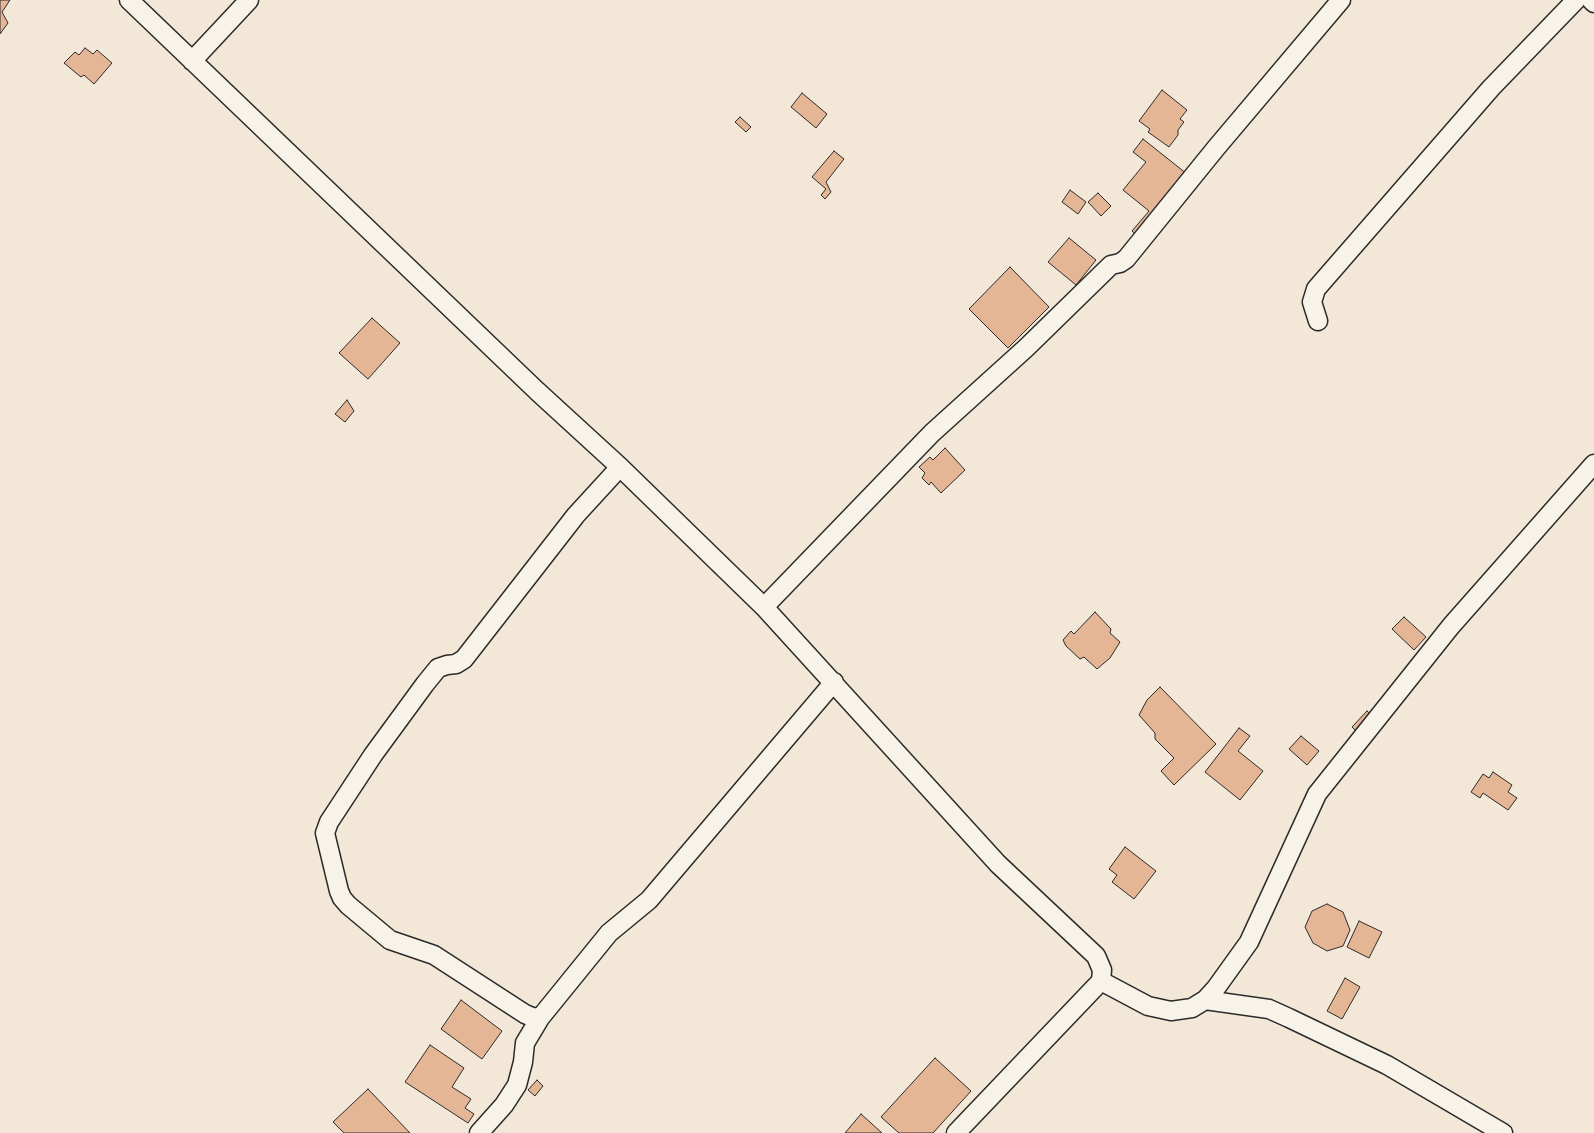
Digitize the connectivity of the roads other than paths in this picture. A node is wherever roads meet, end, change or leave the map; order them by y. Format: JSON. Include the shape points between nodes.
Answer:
{"nodes":[{"id":1,"x":129,"y":0,"type":"edge"},
{"id":2,"x":249,"y":0,"type":"edge"},
{"id":3,"x":1341,"y":0,"type":"edge"},
{"id":4,"x":1576,"y":0,"type":"edge"},
{"id":5,"x":1591,"y":0,"type":"edge"},
{"id":6,"x":1594,"y":3,"type":"edge"},
{"id":7,"x":192,"y":61,"type":"junction"},
{"id":8,"x":1318,"y":321,"type":"dead end"},
{"id":9,"x":1594,"y":464,"type":"edge"},
{"id":10,"x":620,"y":467,"type":"junction"},
{"id":11,"x":764,"y":607,"type":"junction"},
{"id":12,"x":834,"y":682,"type":"junction"},
{"id":13,"x":1101,"y":981,"type":"junction"},
{"id":14,"x":1205,"y":1000,"type":"junction"},
{"id":15,"x":540,"y":1018,"type":"junction"},
{"id":16,"x":479,"y":1133,"type":"edge"},
{"id":17,"x":956,"y":1133,"type":"edge"},
{"id":18,"x":1503,"y":1133,"type":"edge"}],
"edges":[{"from":1,"to":7,"type":"street"},
{"from":2,"to":7,"type":"street"},
{"from":3,"to":11,"type":"street","via":[[1126,258],[1111,265],[1026,348],[932,432]]},
{"from":4,"to":8,"type":"street","via":[[1491,88],[1316,289],[1312,302]]},
{"from":5,"to":6,"type":"street"},
{"from":7,"to":10,"type":"street"},
{"from":9,"to":14,"type":"street","via":[[1451,626],[1317,794],[1249,942]]},
{"from":10,"to":11,"type":"street"},
{"from":10,"to":15,"type":"street","via":[[576,515],[464,659],[456,664],[438,668],[425,684],[373,754],[329,822],[325,833],[339,891],[348,905],[390,940],[434,955],[525,1014]]},
{"from":11,"to":12,"type":"street"},
{"from":12,"to":13,"type":"street","via":[[998,864],[1096,956],[1102,970]]},
{"from":12,"to":15,"type":"street","via":[[648,900],[609,933]]},
{"from":13,"to":14,"type":"street","via":[[1148,1006],[1171,1011],[1192,1008]]},
{"from":13,"to":17,"type":"street"},
{"from":14,"to":18,"type":"street","via":[[1269,1009],[1387,1065]]},
{"from":15,"to":16,"type":"street","via":[[525,1043],[517,1085],[504,1105]]}]}
